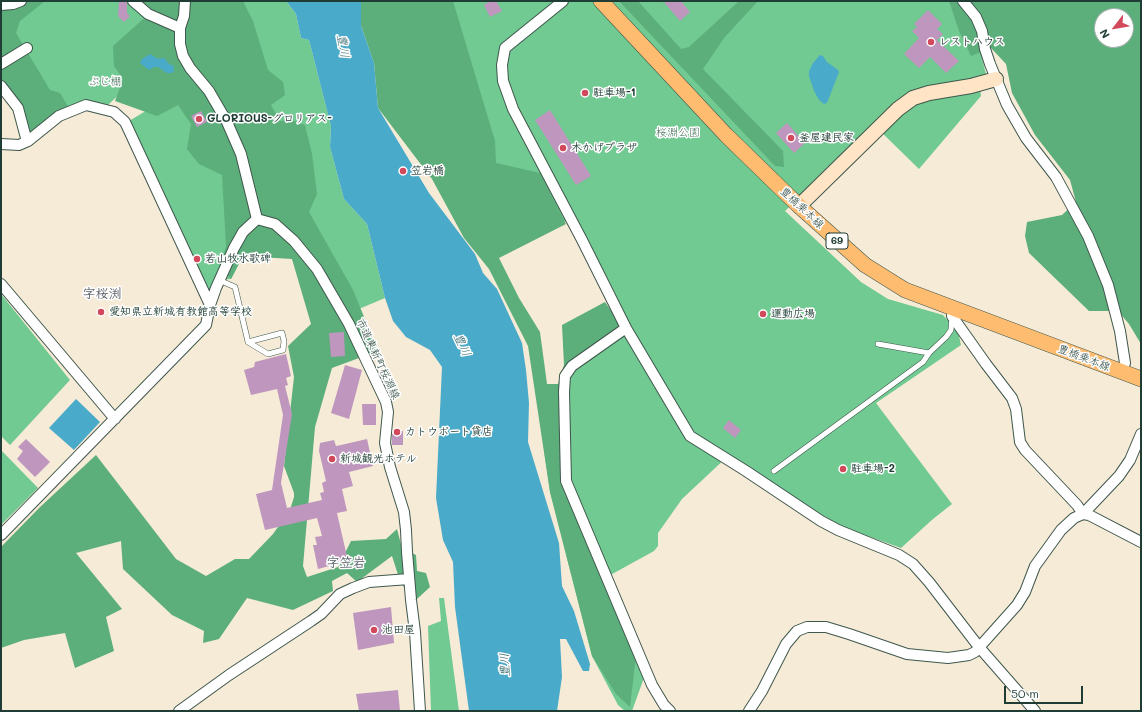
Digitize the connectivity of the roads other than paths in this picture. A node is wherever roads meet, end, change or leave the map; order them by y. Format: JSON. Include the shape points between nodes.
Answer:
{"nodes":[{"id":1,"x":21,"y":1,"type":"edge"},
{"id":2,"x":133,"y":1,"type":"edge"},
{"id":3,"x":185,"y":1,"type":"edge"},
{"id":4,"x":563,"y":1,"type":"edge"},
{"id":5,"x":601,"y":1,"type":"edge"},
{"id":6,"x":963,"y":1,"type":"edge"},
{"id":7,"x":1,"y":5,"type":"edge"},
{"id":8,"x":180,"y":28,"type":"junction"},
{"id":9,"x":27,"y":48,"type":"dead end"},
{"id":10,"x":1,"y":64,"type":"edge"},
{"id":11,"x":996,"y":79,"type":"junction"},
{"id":12,"x":1,"y":86,"type":"edge"},
{"id":13,"x":28,"y":141,"type":"junction"},
{"id":14,"x":1,"y":144,"type":"edge"},
{"id":15,"x":799,"y":206,"type":"junction"},
{"id":16,"x":257,"y":219,"type":"junction"},
{"id":17,"x":219,"y":280,"type":"junction"},
{"id":18,"x":1,"y":284,"type":"edge"},
{"id":19,"x":210,"y":305,"type":"junction"},
{"id":20,"x":953,"y":312,"type":"junction"},
{"id":21,"x":626,"y":328,"type":"junction"},
{"id":22,"x":248,"y":342,"type":"junction"},
{"id":23,"x":878,"y":344,"type":"dead end"},
{"id":24,"x":929,"y":353,"type":"junction"},
{"id":25,"x":1122,"y":372,"type":"junction"},
{"id":26,"x":1141,"y":379,"type":"edge"},
{"id":27,"x":115,"y":419,"type":"junction"},
{"id":28,"x":1141,"y":434,"type":"edge"},
{"id":29,"x":774,"y":471,"type":"dead end"},
{"id":30,"x":1083,"y":514,"type":"junction"},
{"id":31,"x":1,"y":535,"type":"edge"},
{"id":32,"x":1141,"y":542,"type":"edge"},
{"id":33,"x":409,"y":579,"type":"junction"},
{"id":34,"x":979,"y":647,"type":"junction"},
{"id":35,"x":179,"y":711,"type":"edge"},
{"id":36,"x":420,"y":711,"type":"edge"},
{"id":37,"x":670,"y":711,"type":"edge"},
{"id":38,"x":749,"y":711,"type":"edge"},
{"id":39,"x":1035,"y":711,"type":"edge"}],
"edges":[{"from":1,"to":7,"type":"street"},
{"from":2,"to":8,"type":"street","via":[[148,14]]},
{"from":3,"to":8,"type":"street"},
{"from":4,"to":21,"type":"street","via":[[505,48],[502,65],[504,81],[513,109]]},
{"from":5,"to":15,"type":"main road","name":"豊橋乗本線","number":"69","via":[[726,135]]},
{"from":6,"to":11,"type":"street","via":[[982,31],[985,49]]},
{"from":8,"to":16,"type":"street","via":[[183,56],[227,122],[241,154]]},
{"from":9,"to":10,"type":"street"},
{"from":11,"to":15,"type":"street","via":[[913,98],[898,109]]},
{"from":11,"to":25,"type":"street","via":[[1026,138],[1056,176],[1088,236],[1108,285],[1120,332],[1124,363]]},
{"from":12,"to":13,"type":"street","via":[[18,108]]},
{"from":13,"to":14,"type":"street","via":[[19,145]]},
{"from":13,"to":19,"type":"street","via":[[59,116],[86,105],[114,112],[125,122]]},
{"from":15,"to":20,"type":"main road","name":"豊橋乗本線","number":"69","via":[[870,268],[905,290]]},
{"from":16,"to":17,"type":"street","via":[[243,232]]},
{"from":16,"to":33,"type":"street","name":"市道東新町桜淵線","via":[[275,224],[294,241],[317,269],[349,324],[386,402],[388,412],[385,443],[404,512]]},
{"from":17,"to":19,"type":"street"},
{"from":17,"to":22,"type":"lane","via":[[235,287]]},
{"from":18,"to":27,"type":"street"},
{"from":19,"to":27,"type":"street","via":[[206,325]]},
{"from":20,"to":24,"type":"lane","via":[[951,330]]},
{"from":20,"to":25,"type":"main road","name":"豊橋乗本線","number":"69"},
{"from":20,"to":30,"type":"street","via":[[982,359],[1012,398],[1020,442],[1025,450]]},
{"from":21,"to":34,"type":"street","via":[[690,436],[821,521],[899,555],[913,564]]},
{"from":21,"to":37,"type":"street","via":[[572,366],[566,376],[566,481],[652,685]]},
{"from":22,"to":22,"type":"lane","via":[[268,354],[283,350],[284,341],[282,333]]},
{"from":23,"to":24,"type":"lane"},
{"from":24,"to":29,"type":"lane","via":[[923,362],[902,378]]},
{"from":25,"to":26,"type":"main road","name":"豊橋乗本線","number":"69"},
{"from":27,"to":31,"type":"street"},
{"from":28,"to":30,"type":"street","via":[[1130,460],[1119,476]]},
{"from":30,"to":32,"type":"street"},
{"from":30,"to":34,"type":"street","via":[[1074,518],[1061,530],[1035,566],[1017,605]]},
{"from":33,"to":35,"type":"street","via":[[369,582],[340,594],[321,614],[228,675]]},
{"from":33,"to":36,"type":"street","name":"市道東新町桜淵線","via":[[416,632]]},
{"from":34,"to":38,"type":"street","via":[[969,655],[933,658],[907,654],[826,627],[807,627],[797,631],[786,644]]},
{"from":34,"to":39,"type":"street"}]}
